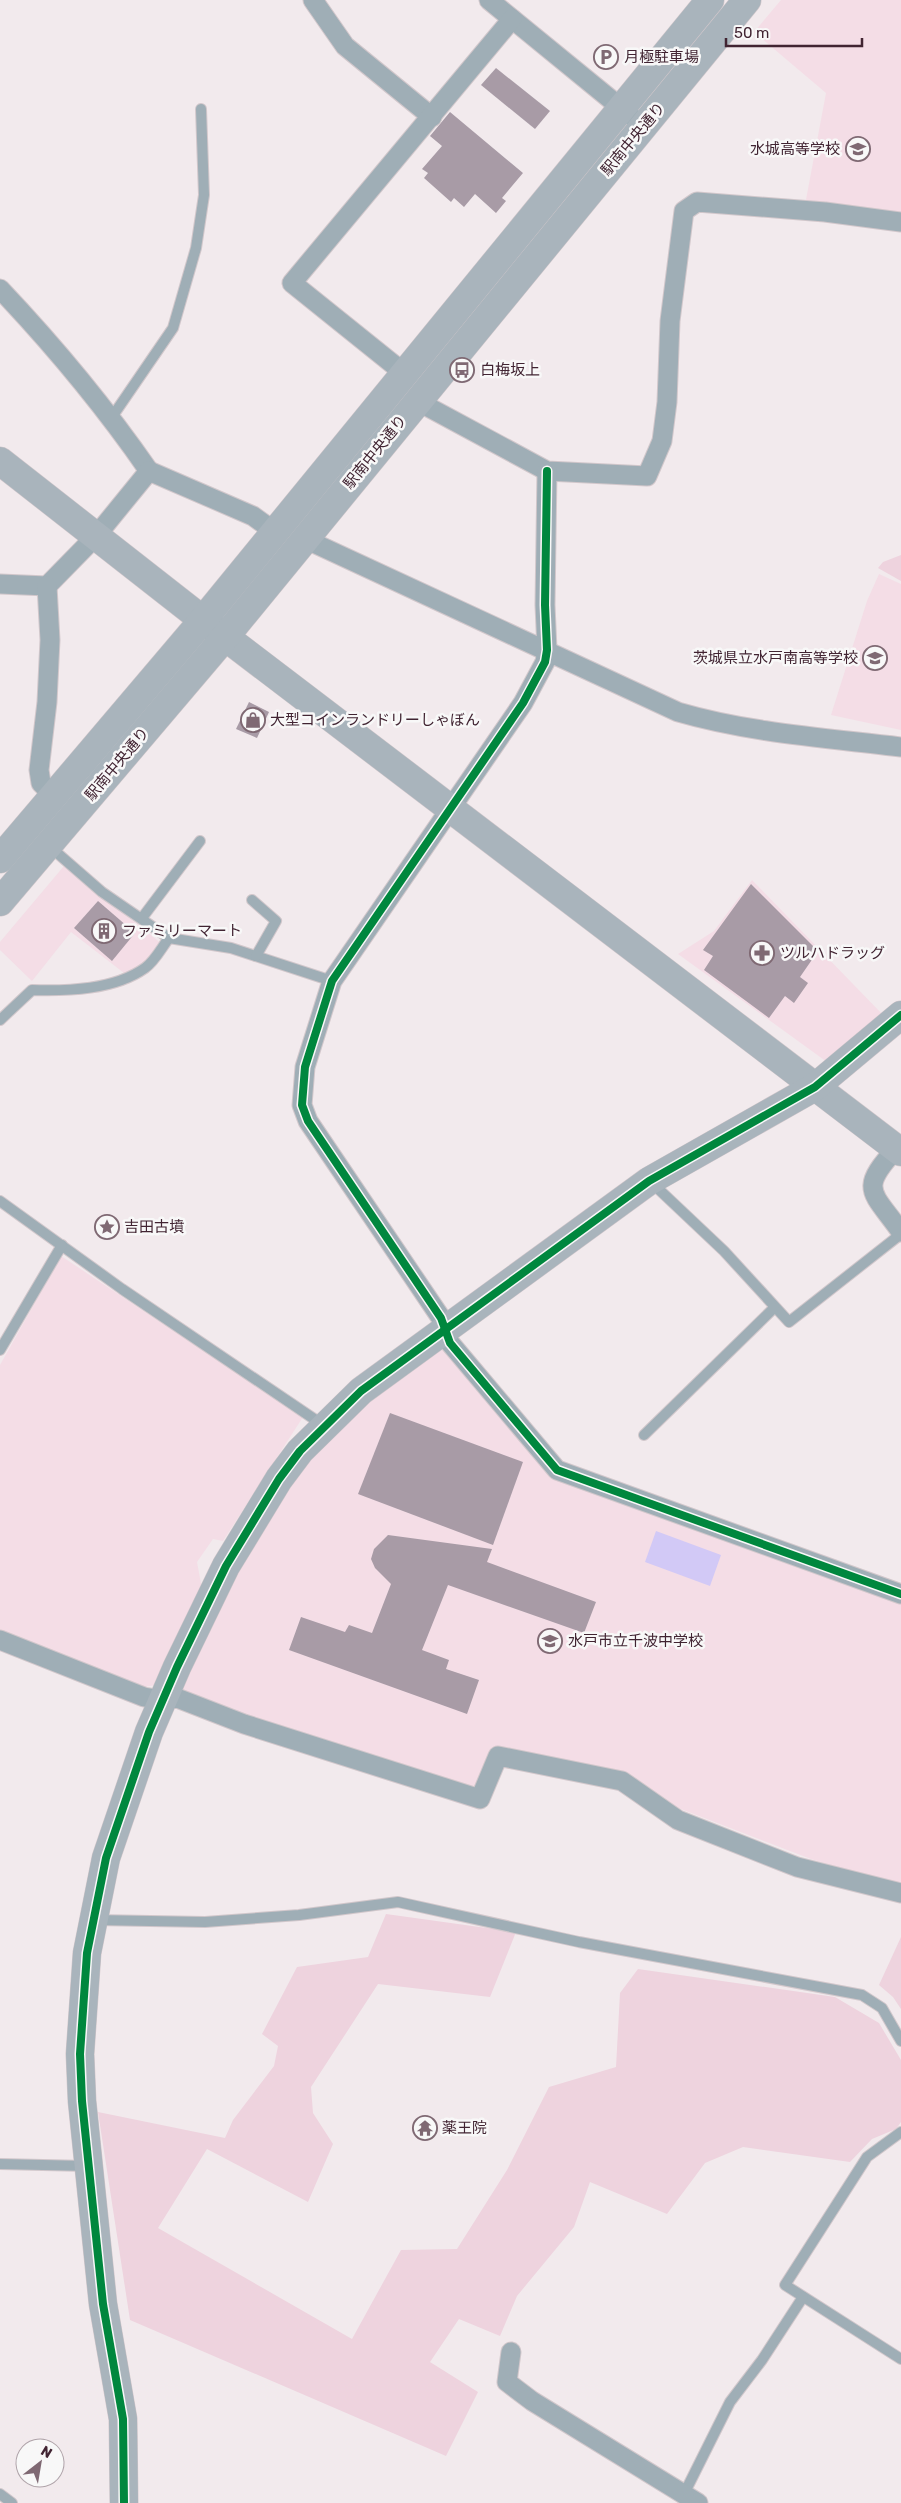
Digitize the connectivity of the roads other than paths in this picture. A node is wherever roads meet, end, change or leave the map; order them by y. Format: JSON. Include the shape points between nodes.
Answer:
{"nodes":[{"id":1,"x":313,"y":0,"type":"edge"},
{"id":2,"x":489,"y":0,"type":"edge"},
{"id":3,"x":710,"y":0,"type":"edge"},
{"id":4,"x":747,"y":0,"type":"edge"},
{"id":5,"x":512,"y":19,"type":"junction"},
{"id":6,"x":622,"y":108,"type":"junction"},
{"id":7,"x":200,"y":109,"type":"dead end"},
{"id":8,"x":432,"y":117,"type":"junction"},
{"id":9,"x":644,"y":126,"type":"junction"},
{"id":10,"x":901,"y":222,"type":"edge"},
{"id":11,"x":0,"y":289,"type":"edge"},
{"id":12,"x":404,"y":373,"type":"junction"},
{"id":13,"x":417,"y":401,"type":"junction"},
{"id":14,"x":112,"y":418,"type":"junction"},
{"id":15,"x":0,"y":461,"type":"edge"},
{"id":16,"x":149,"y":471,"type":"junction"},
{"id":17,"x":547,"y":471,"type":"junction"},
{"id":18,"x":274,"y":532,"type":"junction"},
{"id":19,"x":96,"y":536,"type":"junction"},
{"id":20,"x":305,"y":539,"type":"junction"},
{"id":21,"x":0,"y":584,"type":"edge"},
{"id":22,"x":47,"y":586,"type":"junction"},
{"id":23,"x":203,"y":620,"type":"junction"},
{"id":24,"x":225,"y":637,"type":"junction"},
{"id":25,"x":546,"y":650,"type":"junction"},
{"id":26,"x":901,"y":748,"type":"edge"},
{"id":27,"x":54,"y":796,"type":"junction"},
{"id":28,"x":450,"y":806,"type":"junction"},
{"id":29,"x":200,"y":841,"type":"dead end"},
{"id":30,"x":48,"y":845,"type":"junction"},
{"id":31,"x":0,"y":859,"type":"edge"},
{"id":32,"x":252,"y":900,"type":"dead end"},
{"id":33,"x":0,"y":902,"type":"edge"},
{"id":34,"x":142,"y":918,"type":"junction"},
{"id":35,"x":169,"y":938,"type":"junction"},
{"id":36,"x":256,"y":956,"type":"junction"},
{"id":37,"x":332,"y":981,"type":"junction"},
{"id":38,"x":901,"y":1016,"type":"edge"},
{"id":39,"x":0,"y":1020,"type":"edge"},
{"id":40,"x":815,"y":1087,"type":"junction"},
{"id":41,"x":899,"y":1151,"type":"edge"},
{"id":42,"x":649,"y":1181,"type":"junction"},
{"id":43,"x":0,"y":1201,"type":"edge"},
{"id":44,"x":901,"y":1233,"type":"edge"},
{"id":45,"x":62,"y":1245,"type":"junction"},
{"id":46,"x":774,"y":1308,"type":"junction"},
{"id":47,"x":445,"y":1331,"type":"junction"},
{"id":48,"x":0,"y":1350,"type":"edge"},
{"id":49,"x":324,"y":1426,"type":"junction"},
{"id":50,"x":644,"y":1435,"type":"dead end"},
{"id":51,"x":901,"y":1594,"type":"edge"},
{"id":52,"x":0,"y":1640,"type":"edge"},
{"id":53,"x":162,"y":1700,"type":"junction"},
{"id":54,"x":901,"y":1893,"type":"edge"},
{"id":55,"x":92,"y":1920,"type":"junction"},
{"id":56,"x":901,"y":2041,"type":"edge"},
{"id":57,"x":901,"y":2132,"type":"edge"},
{"id":58,"x":0,"y":2164,"type":"edge"},
{"id":59,"x":89,"y":2166,"type":"junction"},
{"id":60,"x":803,"y":2297,"type":"junction"},
{"id":61,"x":511,"y":2352,"type":"dead end"},
{"id":62,"x":901,"y":2359,"type":"edge"},
{"id":63,"x":0,"y":2494,"type":"edge"},
{"id":64,"x":691,"y":2499,"type":"edge"},
{"id":65,"x":12,"y":2503,"type":"edge"},
{"id":66,"x":124,"y":2503,"type":"edge"}],
"edges":[{"from":1,"to":8,"type":"street","via":[[345,46]]},
{"from":2,"to":5,"type":"street"},
{"from":3,"to":6,"type":"street","name":"駅南中央通り"},
{"from":4,"to":9,"type":"street","name":"駅南中央通り"},
{"from":5,"to":6,"type":"street"},
{"from":5,"to":8,"type":"street"},
{"from":6,"to":9,"type":"street"},
{"from":6,"to":12,"type":"street","name":"駅南中央通り"},
{"from":7,"to":14,"type":"lane","via":[[204,195],[196,248],[176,319]]},
{"from":8,"to":12,"type":"street","via":[[292,283]]},
{"from":9,"to":13,"type":"street","name":"駅南中央通り"},
{"from":10,"to":17,"type":"street","via":[[825,212],[697,202],[684,211],[670,321],[662,441],[647,476]]},
{"from":11,"to":14,"type":"street"},
{"from":12,"to":18,"type":"street","name":"駅南中央通り"},
{"from":13,"to":17,"type":"street"},
{"from":13,"to":20,"type":"street","name":"駅南中央通り"},
{"from":14,"to":16,"type":"street"},
{"from":15,"to":19,"type":"street"},
{"from":16,"to":18,"type":"street","via":[[253,516]]},
{"from":16,"to":19,"type":"street"},
{"from":17,"to":25,"type":"street"},
{"from":18,"to":23,"type":"street","name":"駅南中央通り"},
{"from":19,"to":22,"type":"street"},
{"from":19,"to":23,"type":"street"},
{"from":20,"to":24,"type":"street","name":"駅南中央通り"},
{"from":20,"to":25,"type":"street"},
{"from":21,"to":22,"type":"street"},
{"from":22,"to":27,"type":"street","via":[[50,640],[39,770],[41,783]]},
{"from":23,"to":24,"type":"street"},
{"from":23,"to":27,"type":"street","name":"駅南中央通り"},
{"from":24,"to":28,"type":"street"},
{"from":24,"to":30,"type":"street","name":"駅南中央通り"},
{"from":25,"to":26,"type":"street","via":[[678,712],[704,720]]},
{"from":25,"to":28,"type":"street","via":[[545,662],[523,703]]},
{"from":27,"to":31,"type":"street","name":"駅南中央通り"},
{"from":28,"to":37,"type":"street"},
{"from":28,"to":40,"type":"street"},
{"from":29,"to":34,"type":"lane"},
{"from":30,"to":33,"type":"street","name":"駅南中央通り"},
{"from":30,"to":34,"type":"lane","via":[[102,892]]},
{"from":32,"to":36,"type":"lane","via":[[276,921]]},
{"from":34,"to":35,"type":"lane"},
{"from":35,"to":36,"type":"lane","via":[[231,948]]},
{"from":35,"to":39,"type":"lane","via":[[145,968],[73,991],[32,990]]},
{"from":36,"to":37,"type":"lane"},
{"from":37,"to":47,"type":"street","via":[[305,1067],[302,1105],[308,1121],[441,1318]]},
{"from":38,"to":40,"type":"street"},
{"from":40,"to":41,"type":"street"},
{"from":40,"to":42,"type":"street"},
{"from":41,"to":44,"type":"street","via":[[872,1179],[872,1192]]},
{"from":42,"to":46,"type":"lane","via":[[724,1252]]},
{"from":42,"to":47,"type":"street"},
{"from":43,"to":45,"type":"lane"},
{"from":44,"to":46,"type":"lane","via":[[789,1322]]},
{"from":45,"to":48,"type":"lane"},
{"from":45,"to":49,"type":"lane"},
{"from":46,"to":50,"type":"lane"},
{"from":47,"to":49,"type":"street","via":[[362,1391]]},
{"from":47,"to":51,"type":"street","via":[[450,1343],[557,1470]]},
{"from":49,"to":53,"type":"street","via":[[278,1479],[249,1527],[204,1609]]},
{"from":52,"to":53,"type":"street","via":[[144,1697]]},
{"from":53,"to":54,"type":"street","via":[[177,1698],[244,1724],[480,1799],[498,1756],[622,1781],[678,1820],[797,1866]]},
{"from":53,"to":55,"type":"street","via":[[106,1858]]},
{"from":55,"to":56,"type":"lane","via":[[205,1922],[299,1915],[398,1902],[579,1942],[862,1995],[882,2008]]},
{"from":55,"to":59,"type":"street","via":[[80,2054]]},
{"from":57,"to":60,"type":"lane","via":[[867,2157],[785,2285]]},
{"from":58,"to":59,"type":"lane"},
{"from":59,"to":66,"type":"street","via":[[103,2304],[123,2419]]},
{"from":60,"to":62,"type":"lane"},
{"from":60,"to":64,"type":"lane","via":[[730,2402]]},
{"from":61,"to":64,"type":"street","via":[[507,2382],[532,2401]]},
{"from":63,"to":65,"type":"lane"}]}
